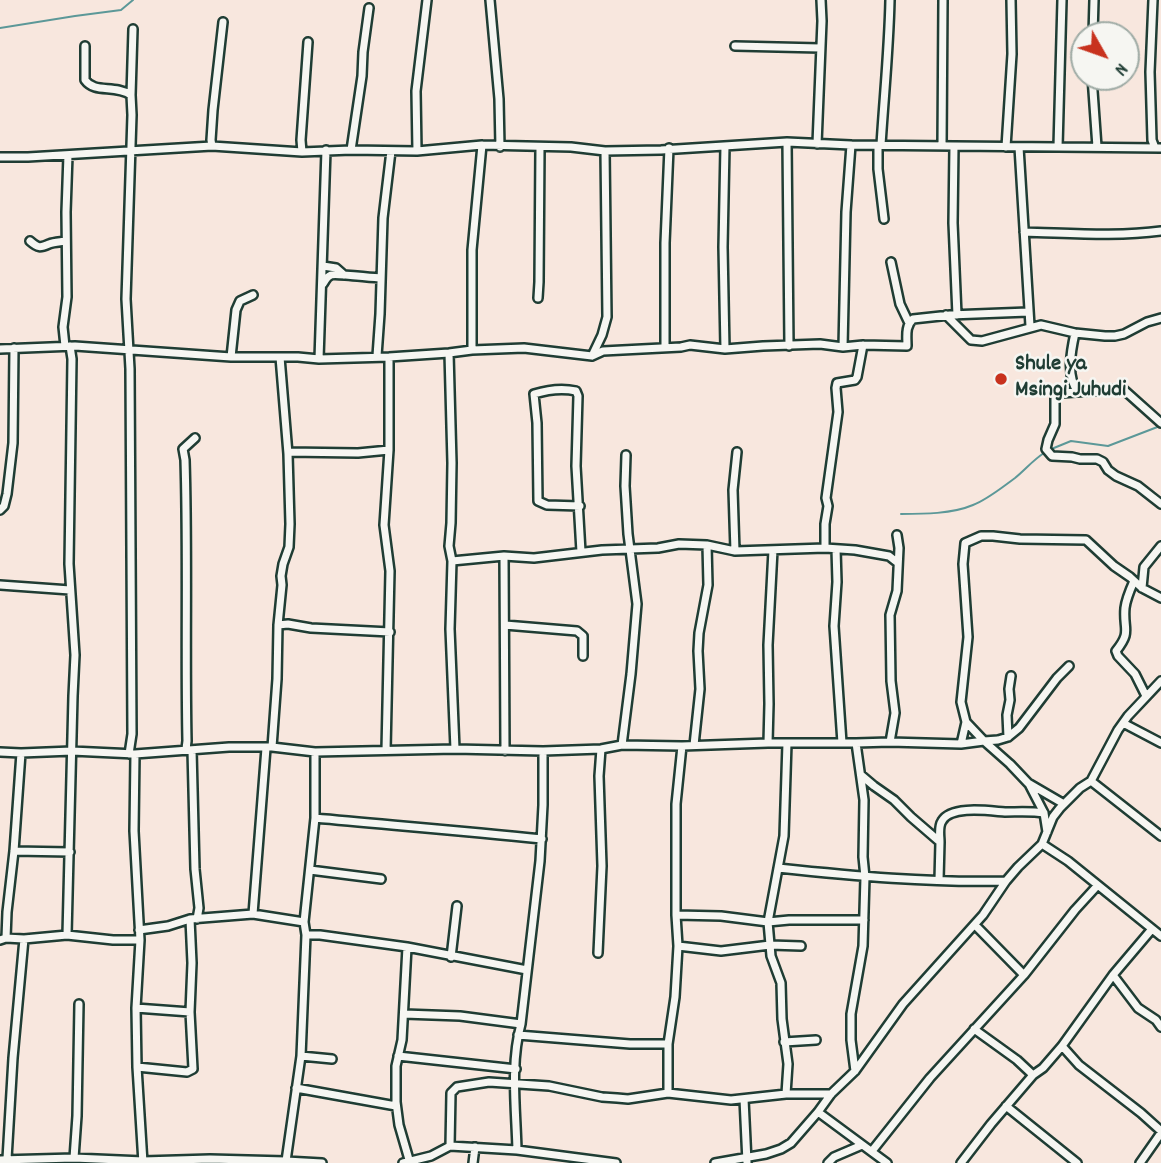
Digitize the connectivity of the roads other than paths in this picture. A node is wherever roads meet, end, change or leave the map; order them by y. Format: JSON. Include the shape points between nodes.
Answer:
{"nodes":[{"id":1,"x":426,"y":0,"type":"edge"},
{"id":2,"x":490,"y":0,"type":"edge"},
{"id":3,"x":821,"y":0,"type":"edge"},
{"id":4,"x":890,"y":0,"type":"edge"},
{"id":5,"x":943,"y":0,"type":"edge"},
{"id":6,"x":1011,"y":0,"type":"edge"},
{"id":7,"x":1062,"y":0,"type":"edge"},
{"id":8,"x":1094,"y":0,"type":"edge"},
{"id":9,"x":1153,"y":0,"type":"edge"},
{"id":10,"x":369,"y":8,"type":"dead end"},
{"id":11,"x":1093,"y":21,"type":"edge"},
{"id":12,"x":223,"y":22,"type":"dead end"},
{"id":13,"x":133,"y":29,"type":"dead end"},
{"id":14,"x":308,"y":42,"type":"dead end"},
{"id":15,"x":85,"y":46,"type":"dead end"},
{"id":16,"x":736,"y":46,"type":"dead end"},
{"id":17,"x":820,"y":48,"type":"junction"},
{"id":18,"x":1093,"y":91,"type":"edge"},
{"id":19,"x":131,"y":95,"type":"junction"},
{"id":20,"x":787,"y":142,"type":"junction"},
{"id":21,"x":817,"y":144,"type":"junction"},
{"id":22,"x":482,"y":145,"type":"junction"},
{"id":23,"x":851,"y":145,"type":"junction"},
{"id":24,"x":880,"y":145,"type":"junction"},
{"id":25,"x":212,"y":146,"type":"junction"},
{"id":26,"x":725,"y":146,"type":"junction"},
{"id":27,"x":942,"y":146,"type":"junction"},
{"id":28,"x":954,"y":146,"type":"junction"},
{"id":29,"x":1006,"y":146,"type":"junction"},
{"id":30,"x":500,"y":147,"type":"junction"},
{"id":31,"x":540,"y":147,"type":"junction"},
{"id":32,"x":1019,"y":147,"type":"junction"},
{"id":33,"x":1058,"y":147,"type":"junction"},
{"id":34,"x":1097,"y":147,"type":"junction"},
{"id":35,"x":669,"y":148,"type":"junction"},
{"id":36,"x":1158,"y":148,"type":"edge"},
{"id":37,"x":326,"y":150,"type":"junction"},
{"id":38,"x":351,"y":150,"type":"junction"},
{"id":39,"x":417,"y":150,"type":"junction"},
{"id":40,"x":130,"y":151,"type":"junction"},
{"id":41,"x":391,"y":151,"type":"junction"},
{"id":42,"x":605,"y":151,"type":"junction"},
{"id":43,"x":302,"y":152,"type":"junction"},
{"id":44,"x":68,"y":155,"type":"junction"},
{"id":45,"x":0,"y":157,"type":"edge"},
{"id":46,"x":884,"y":219,"type":"dead end"},
{"id":47,"x":1161,"y":231,"type":"edge"},
{"id":48,"x":1024,"y":232,"type":"junction"},
{"id":49,"x":30,"y":241,"type":"dead end"},
{"id":50,"x":66,"y":241,"type":"junction"},
{"id":51,"x":891,"y":262,"type":"dead end"},
{"id":52,"x":323,"y":266,"type":"junction"},
{"id":53,"x":345,"y":275,"type":"junction"},
{"id":54,"x":381,"y":278,"type":"junction"},
{"id":55,"x":322,"y":286,"type":"junction"},
{"id":56,"x":253,"y":295,"type":"dead end"},
{"id":57,"x":538,"y":298,"type":"dead end"},
{"id":58,"x":1028,"y":312,"type":"junction"},
{"id":59,"x":957,"y":314,"type":"junction"},
{"id":60,"x":946,"y":315,"type":"junction"},
{"id":61,"x":1161,"y":318,"type":"edge"},
{"id":62,"x":909,"y":323,"type":"junction"},
{"id":63,"x":1030,"y":326,"type":"junction"},
{"id":64,"x":1075,"y":333,"type":"junction"},
{"id":65,"x":863,"y":345,"type":"junction"},
{"id":66,"x":68,"y":346,"type":"junction"},
{"id":67,"x":789,"y":346,"type":"junction"},
{"id":68,"x":665,"y":347,"type":"junction"},
{"id":69,"x":843,"y":347,"type":"junction"},
{"id":70,"x":14,"y":348,"type":"junction"},
{"id":71,"x":0,"y":349,"type":"edge"},
{"id":72,"x":130,"y":349,"type":"junction"},
{"id":73,"x":725,"y":349,"type":"junction"},
{"id":74,"x":472,"y":350,"type":"junction"},
{"id":75,"x":449,"y":353,"type":"junction"},
{"id":76,"x":280,"y":356,"type":"junction"},
{"id":77,"x":377,"y":356,"type":"junction"},
{"id":78,"x":592,"y":356,"type":"junction"},
{"id":79,"x":231,"y":357,"type":"junction"},
{"id":80,"x":389,"y":357,"type":"junction"},
{"id":81,"x":319,"y":359,"type":"junction"},
{"id":82,"x":1072,"y":381,"type":"junction"},
{"id":83,"x":1065,"y":392,"type":"junction"},
{"id":84,"x":1078,"y":392,"type":"junction"},
{"id":85,"x":1161,"y":423,"type":"edge"},
{"id":86,"x":195,"y":438,"type":"dead end"},
{"id":87,"x":388,"y":450,"type":"junction"},
{"id":88,"x":288,"y":452,"type":"junction"},
{"id":89,"x":737,"y":452,"type":"dead end"},
{"id":90,"x":626,"y":455,"type":"dead end"},
{"id":91,"x":1161,"y":504,"type":"edge"},
{"id":92,"x":580,"y":506,"type":"junction"},
{"id":93,"x":0,"y":510,"type":"edge"},
{"id":94,"x":897,"y":535,"type":"dead end"},
{"id":95,"x":707,"y":545,"type":"junction"},
{"id":96,"x":1161,"y":546,"type":"edge"},
{"id":97,"x":630,"y":548,"type":"junction"},
{"id":98,"x":825,"y":548,"type":"junction"},
{"id":99,"x":836,"y":549,"type":"junction"},
{"id":100,"x":773,"y":550,"type":"junction"},
{"id":101,"x":735,"y":551,"type":"junction"},
{"id":102,"x":581,"y":552,"type":"junction"},
{"id":103,"x":504,"y":556,"type":"junction"},
{"id":104,"x":453,"y":561,"type":"junction"},
{"id":105,"x":898,"y":563,"type":"junction"},
{"id":106,"x":1134,"y":581,"type":"junction"},
{"id":107,"x":0,"y":585,"type":"edge"},
{"id":108,"x":1142,"y":588,"type":"junction"},
{"id":109,"x":70,"y":590,"type":"junction"},
{"id":110,"x":1161,"y":598,"type":"edge"},
{"id":111,"x":278,"y":625,"type":"junction"},
{"id":112,"x":505,"y":625,"type":"junction"},
{"id":113,"x":390,"y":632,"type":"junction"},
{"id":114,"x":583,"y":656,"type":"dead end"},
{"id":115,"x":1069,"y":666,"type":"dead end"},
{"id":116,"x":1011,"y":676,"type":"dead end"},
{"id":117,"x":1161,"y":681,"type":"edge"},
{"id":118,"x":1146,"y":696,"type":"junction"},
{"id":119,"x":966,"y":722,"type":"junction"},
{"id":120,"x":1123,"y":723,"type":"junction"},
{"id":121,"x":1008,"y":737,"type":"junction"},
{"id":122,"x":984,"y":741,"type":"junction"},
{"id":123,"x":890,"y":742,"type":"junction"},
{"id":124,"x":768,"y":743,"type":"junction"},
{"id":125,"x":787,"y":743,"type":"junction"},
{"id":126,"x":842,"y":743,"type":"junction"},
{"id":127,"x":856,"y":743,"type":"junction"},
{"id":128,"x":1161,"y":743,"type":"edge"},
{"id":129,"x":961,"y":744,"type":"junction"},
{"id":130,"x":622,"y":745,"type":"junction"},
{"id":131,"x":694,"y":745,"type":"junction"},
{"id":132,"x":682,"y":746,"type":"junction"},
{"id":133,"x":269,"y":748,"type":"junction"},
{"id":134,"x":455,"y":749,"type":"junction"},
{"id":135,"x":601,"y":749,"type":"junction"},
{"id":136,"x":189,"y":750,"type":"junction"},
{"id":137,"x":386,"y":750,"type":"junction"},
{"id":138,"x":72,"y":751,"type":"junction"},
{"id":139,"x":505,"y":751,"type":"junction"},
{"id":140,"x":543,"y":751,"type":"junction"},
{"id":141,"x":0,"y":752,"type":"edge"},
{"id":142,"x":315,"y":752,"type":"junction"},
{"id":143,"x":21,"y":753,"type":"junction"},
{"id":144,"x":132,"y":754,"type":"junction"},
{"id":145,"x":860,"y":775,"type":"junction"},
{"id":146,"x":1091,"y":781,"type":"junction"},
{"id":147,"x":1028,"y":783,"type":"junction"},
{"id":148,"x":1064,"y":804,"type":"junction"},
{"id":149,"x":1044,"y":813,"type":"junction"},
{"id":150,"x":315,"y":818,"type":"junction"},
{"id":151,"x":1047,"y":832,"type":"junction"},
{"id":152,"x":1161,"y":836,"type":"edge"},
{"id":153,"x":542,"y":839,"type":"junction"},
{"id":154,"x":940,"y":842,"type":"junction"},
{"id":155,"x":1042,"y":844,"type":"junction"},
{"id":156,"x":14,"y":852,"type":"junction"},
{"id":157,"x":70,"y":852,"type":"junction"},
{"id":158,"x":778,"y":868,"type":"junction"},
{"id":159,"x":310,"y":870,"type":"junction"},
{"id":160,"x":865,"y":877,"type":"junction"},
{"id":161,"x":381,"y":879,"type":"dead end"},
{"id":162,"x":939,"y":880,"type":"junction"},
{"id":163,"x":1006,"y":881,"type":"junction"},
{"id":164,"x":1097,"y":886,"type":"junction"},
{"id":165,"x":457,"y":906,"type":"dead end"},
{"id":166,"x":253,"y":914,"type":"junction"},
{"id":167,"x":676,"y":915,"type":"junction"},
{"id":168,"x":194,"y":919,"type":"junction"},
{"id":169,"x":864,"y":920,"type":"junction"},
{"id":170,"x":304,"y":922,"type":"junction"},
{"id":171,"x":768,"y":922,"type":"junction"},
{"id":172,"x":975,"y":925,"type":"junction"},
{"id":173,"x":1152,"y":929,"type":"junction"},
{"id":174,"x":139,"y":930,"type":"junction"},
{"id":175,"x":67,"y":935,"type":"junction"},
{"id":176,"x":306,"y":935,"type":"junction"},
{"id":177,"x":1161,"y":936,"type":"edge"},
{"id":178,"x":3,"y":939,"type":"edge"},
{"id":179,"x":24,"y":939,"type":"junction"},
{"id":180,"x":140,"y":940,"type":"junction"},
{"id":181,"x":770,"y":945,"type":"junction"},
{"id":182,"x":678,"y":946,"type":"junction"},
{"id":183,"x":801,"y":946,"type":"dead end"},
{"id":184,"x":407,"y":947,"type":"junction"},
{"id":185,"x":598,"y":953,"type":"dead end"},
{"id":186,"x":451,"y":957,"type":"junction"},
{"id":187,"x":527,"y":970,"type":"junction"},
{"id":188,"x":1024,"y":975,"type":"junction"},
{"id":189,"x":1113,"y":975,"type":"junction"},
{"id":190,"x":79,"y":1004,"type":"dead end"},
{"id":191,"x":136,"y":1008,"type":"junction"},
{"id":192,"x":190,"y":1012,"type":"junction"},
{"id":193,"x":404,"y":1014,"type":"junction"},
{"id":194,"x":521,"y":1024,"type":"junction"},
{"id":195,"x":1161,"y":1027,"type":"edge"},
{"id":196,"x":974,"y":1029,"type":"junction"},
{"id":197,"x":518,"y":1035,"type":"junction"},
{"id":198,"x":816,"y":1040,"type":"dead end"},
{"id":199,"x":784,"y":1042,"type":"junction"},
{"id":200,"x":668,"y":1044,"type":"junction"},
{"id":201,"x":1062,"y":1046,"type":"junction"},
{"id":202,"x":398,"y":1055,"type":"junction"},
{"id":203,"x":301,"y":1056,"type":"junction"},
{"id":204,"x":332,"y":1059,"type":"dead end"},
{"id":205,"x":137,"y":1067,"type":"junction"},
{"id":206,"x":516,"y":1069,"type":"junction"},
{"id":207,"x":855,"y":1071,"type":"junction"},
{"id":208,"x":1033,"y":1075,"type":"junction"},
{"id":209,"x":515,"y":1083,"type":"junction"},
{"id":210,"x":296,"y":1088,"type":"junction"},
{"id":211,"x":668,"y":1093,"type":"junction"},
{"id":212,"x":786,"y":1094,"type":"junction"},
{"id":213,"x":831,"y":1094,"type":"junction"},
{"id":214,"x":744,"y":1099,"type":"junction"},
{"id":215,"x":396,"y":1106,"type":"junction"},
{"id":216,"x":1006,"y":1106,"type":"junction"},
{"id":217,"x":818,"y":1112,"type":"junction"},
{"id":218,"x":1161,"y":1132,"type":"edge"},
{"id":219,"x":862,"y":1145,"type":"junction"},
{"id":220,"x":450,"y":1146,"type":"junction"},
{"id":221,"x":475,"y":1147,"type":"junction"},
{"id":222,"x":517,"y":1150,"type":"junction"},
{"id":223,"x":872,"y":1151,"type":"junction"},
{"id":224,"x":74,"y":1158,"type":"junction"},
{"id":225,"x":4,"y":1160,"type":"edge"},
{"id":226,"x":19,"y":1161,"type":"edge"},
{"id":227,"x":286,"y":1161,"type":"junction"},
{"id":228,"x":747,"y":1161,"type":"edge"},
{"id":229,"x":143,"y":1162,"type":"edge"},
{"id":230,"x":590,"y":1162,"type":"edge"},
{"id":231,"x":322,"y":1163,"type":"edge"},
{"id":232,"x":408,"y":1163,"type":"edge"},
{"id":233,"x":473,"y":1163,"type":"edge"},
{"id":234,"x":616,"y":1163,"type":"edge"},
{"id":235,"x":715,"y":1163,"type":"edge"},
{"id":236,"x":828,"y":1163,"type":"edge"},
{"id":237,"x":887,"y":1163,"type":"edge"},
{"id":238,"x":961,"y":1163,"type":"edge"},
{"id":239,"x":1077,"y":1163,"type":"edge"},
{"id":240,"x":1140,"y":1163,"type":"edge"}],
"edges":[{"from":1,"to":39,"type":"street","via":[[416,91]]},
{"from":2,"to":30,"type":"street"},
{"from":3,"to":17,"type":"street"},
{"from":4,"to":24,"type":"street"},
{"from":5,"to":27,"type":"street"},
{"from":6,"to":29,"type":"street"},
{"from":7,"to":33,"type":"street"},
{"from":8,"to":11,"type":"street"},
{"from":9,"to":36,"type":"street","via":[[1152,140]]},
{"from":10,"to":38,"type":"street"},
{"from":12,"to":25,"type":"street"},
{"from":13,"to":19,"type":"street"},
{"from":14,"to":43,"type":"street"},
{"from":15,"to":19,"type":"street","via":[[88,85]]},
{"from":16,"to":17,"type":"street"},
{"from":17,"to":21,"type":"street"},
{"from":18,"to":34,"type":"street"},
{"from":19,"to":40,"type":"street"},
{"from":20,"to":21,"type":"street"},
{"from":20,"to":26,"type":"street"},
{"from":20,"to":67,"type":"street"},
{"from":21,"to":23,"type":"street"},
{"from":22,"to":30,"type":"street"},
{"from":22,"to":39,"type":"street"},
{"from":22,"to":74,"type":"street","via":[[472,250]]},
{"from":23,"to":24,"type":"street"},
{"from":23,"to":69,"type":"street"},
{"from":24,"to":27,"type":"street"},
{"from":24,"to":46,"type":"street"},
{"from":25,"to":40,"type":"street"},
{"from":25,"to":43,"type":"street"},
{"from":26,"to":35,"type":"street"},
{"from":26,"to":73,"type":"street"},
{"from":27,"to":28,"type":"street"},
{"from":28,"to":29,"type":"street"},
{"from":28,"to":59,"type":"street"},
{"from":29,"to":32,"type":"street"},
{"from":30,"to":31,"type":"street"},
{"from":31,"to":42,"type":"street"},
{"from":31,"to":57,"type":"street"},
{"from":32,"to":33,"type":"street"},
{"from":32,"to":48,"type":"street"},
{"from":33,"to":34,"type":"street"},
{"from":34,"to":36,"type":"street"},
{"from":35,"to":42,"type":"street"},
{"from":35,"to":68,"type":"street"},
{"from":37,"to":38,"type":"street"},
{"from":37,"to":43,"type":"street"},
{"from":37,"to":52,"type":"street"},
{"from":38,"to":41,"type":"street"},
{"from":39,"to":41,"type":"street"},
{"from":40,"to":44,"type":"street"},
{"from":40,"to":72,"type":"street","via":[[126,287]]},
{"from":41,"to":54,"type":"street"},
{"from":42,"to":78,"type":"street","via":[[607,317]]},
{"from":44,"to":45,"type":"street"},
{"from":44,"to":50,"type":"street"},
{"from":47,"to":48,"type":"street"},
{"from":48,"to":58,"type":"street"},
{"from":49,"to":50,"type":"street","via":[[41,247]]},
{"from":50,"to":66,"type":"street","via":[[63,327]]},
{"from":51,"to":62,"type":"street"},
{"from":52,"to":53,"type":"street"},
{"from":52,"to":55,"type":"street"},
{"from":53,"to":54,"type":"street"},
{"from":53,"to":55,"type":"street","via":[[332,274]]},
{"from":54,"to":77,"type":"street"},
{"from":55,"to":81,"type":"street"},
{"from":56,"to":79,"type":"street","via":[[240,300],[236,310]]},
{"from":58,"to":59,"type":"street"},
{"from":58,"to":63,"type":"street"},
{"from":59,"to":60,"type":"street"},
{"from":60,"to":62,"type":"street"},
{"from":60,"to":63,"type":"street","via":[[971,340],[982,341]]},
{"from":61,"to":64,"type":"street","via":[[1124,334]]},
{"from":62,"to":65,"type":"street","via":[[906,346]]},
{"from":63,"to":64,"type":"street","via":[[1041,324]]},
{"from":64,"to":82,"type":"street"},
{"from":65,"to":69,"type":"street"},
{"from":65,"to":98,"type":"street","via":[[855,380],[837,383]]},
{"from":66,"to":70,"type":"street"},
{"from":66,"to":72,"type":"street"},
{"from":66,"to":109,"type":"street","via":[[72,359]]},
{"from":67,"to":69,"type":"street"},
{"from":67,"to":73,"type":"street"},
{"from":68,"to":73,"type":"street"},
{"from":68,"to":78,"type":"street","via":[[603,351]]},
{"from":70,"to":71,"type":"street"},
{"from":70,"to":93,"type":"street","via":[[13,443],[7,494]]},
{"from":72,"to":79,"type":"street"},
{"from":72,"to":144,"type":"street"},
{"from":74,"to":75,"type":"street"},
{"from":74,"to":78,"type":"street","via":[[546,349]]},
{"from":75,"to":80,"type":"street"},
{"from":75,"to":104,"type":"street","via":[[449,546]]},
{"from":76,"to":79,"type":"street"},
{"from":76,"to":81,"type":"street"},
{"from":76,"to":88,"type":"street"},
{"from":77,"to":80,"type":"street"},
{"from":77,"to":81,"type":"street"},
{"from":80,"to":87,"type":"street"},
{"from":82,"to":83,"type":"street"},
{"from":82,"to":84,"type":"street"},
{"from":83,"to":84,"type":"street"},
{"from":83,"to":91,"type":"street","via":[[1055,397],[1055,424],[1047,451],[1052,456],[1097,459]]},
{"from":84,"to":85,"type":"street","via":[[1123,389]]},
{"from":86,"to":136,"type":"street","via":[[183,449]]},
{"from":87,"to":88,"type":"street"},
{"from":87,"to":113,"type":"street","via":[[384,525]]},
{"from":88,"to":111,"type":"street","via":[[289,547],[281,576]]},
{"from":89,"to":101,"type":"street"},
{"from":90,"to":97,"type":"street"},
{"from":92,"to":92,"type":"street","via":[[538,501],[534,394],[542,391],[569,390],[578,396]]},
{"from":92,"to":102,"type":"street"},
{"from":94,"to":105,"type":"street"},
{"from":95,"to":97,"type":"street"},
{"from":95,"to":101,"type":"street"},
{"from":95,"to":131,"type":"street","via":[[708,585],[699,633]]},
{"from":96,"to":108,"type":"street","via":[[1144,567]]},
{"from":97,"to":102,"type":"street"},
{"from":97,"to":130,"type":"street","via":[[637,604]]},
{"from":98,"to":99,"type":"street"},
{"from":98,"to":100,"type":"street"},
{"from":99,"to":105,"type":"street","via":[[889,556]]},
{"from":99,"to":126,"type":"street","via":[[834,626]]},
{"from":100,"to":101,"type":"street"},
{"from":100,"to":124,"type":"street"},
{"from":102,"to":103,"type":"street","via":[[534,558]]},
{"from":103,"to":104,"type":"street"},
{"from":103,"to":112,"type":"street"},
{"from":104,"to":134,"type":"street","via":[[450,629]]},
{"from":105,"to":123,"type":"street","via":[[890,615],[895,713]]},
{"from":106,"to":108,"type":"street"},
{"from":106,"to":118,"type":"street","via":[[1125,610],[1126,635],[1116,651]]},
{"from":106,"to":119,"type":"street","via":[[1086,540],[981,536],[965,543],[968,637],[961,702]]},
{"from":107,"to":109,"type":"street"},
{"from":108,"to":110,"type":"street"},
{"from":109,"to":138,"type":"street","via":[[75,655]]},
{"from":111,"to":113,"type":"street"},
{"from":111,"to":133,"type":"street"},
{"from":112,"to":114,"type":"street","via":[[579,631]]},
{"from":112,"to":139,"type":"street"},
{"from":113,"to":137,"type":"street"},
{"from":115,"to":121,"type":"street"},
{"from":116,"to":121,"type":"street"},
{"from":117,"to":118,"type":"street"},
{"from":118,"to":120,"type":"street"},
{"from":119,"to":122,"type":"street"},
{"from":119,"to":129,"type":"street"},
{"from":120,"to":128,"type":"street"},
{"from":120,"to":146,"type":"street"},
{"from":121,"to":122,"type":"street"},
{"from":122,"to":129,"type":"street"},
{"from":122,"to":147,"type":"street"},
{"from":123,"to":127,"type":"street"},
{"from":123,"to":129,"type":"street"},
{"from":124,"to":125,"type":"street"},
{"from":124,"to":131,"type":"street"},
{"from":125,"to":126,"type":"street"},
{"from":125,"to":158,"type":"street","via":[[784,836]]},
{"from":126,"to":127,"type":"street"},
{"from":127,"to":145,"type":"street"},
{"from":130,"to":132,"type":"street"},
{"from":130,"to":135,"type":"street"},
{"from":131,"to":132,"type":"street"},
{"from":132,"to":167,"type":"street","via":[[676,804]]},
{"from":133,"to":136,"type":"street"},
{"from":133,"to":142,"type":"street"},
{"from":133,"to":166,"type":"street"},
{"from":134,"to":137,"type":"street"},
{"from":134,"to":139,"type":"street"},
{"from":135,"to":140,"type":"street"},
{"from":135,"to":185,"type":"street"},
{"from":136,"to":144,"type":"street"},
{"from":136,"to":168,"type":"street","via":[[199,908]]},
{"from":137,"to":142,"type":"street"},
{"from":138,"to":143,"type":"street"},
{"from":138,"to":144,"type":"street"},
{"from":138,"to":157,"type":"street"},
{"from":139,"to":140,"type":"street"},
{"from":140,"to":153,"type":"street"},
{"from":141,"to":143,"type":"street"},
{"from":142,"to":150,"type":"street"},
{"from":143,"to":156,"type":"street"},
{"from":144,"to":174,"type":"street"},
{"from":145,"to":154,"type":"street"},
{"from":145,"to":160,"type":"street"},
{"from":146,"to":148,"type":"street"},
{"from":146,"to":152,"type":"street"},
{"from":147,"to":148,"type":"street"},
{"from":147,"to":149,"type":"street"},
{"from":148,"to":151,"type":"street"},
{"from":149,"to":151,"type":"street"},
{"from":149,"to":154,"type":"street","via":[[984,810],[949,814],[942,819]]},
{"from":150,"to":153,"type":"street"},
{"from":150,"to":159,"type":"street"},
{"from":151,"to":155,"type":"street"},
{"from":153,"to":187,"type":"street"},
{"from":154,"to":162,"type":"street"},
{"from":155,"to":163,"type":"street"},
{"from":155,"to":164,"type":"street"},
{"from":156,"to":157,"type":"street"},
{"from":156,"to":178,"type":"street"},
{"from":157,"to":175,"type":"street"},
{"from":158,"to":160,"type":"street"},
{"from":158,"to":171,"type":"street"},
{"from":159,"to":161,"type":"street"},
{"from":159,"to":170,"type":"street"},
{"from":160,"to":162,"type":"street"},
{"from":160,"to":169,"type":"street"},
{"from":162,"to":163,"type":"street"},
{"from":163,"to":172,"type":"street"},
{"from":164,"to":173,"type":"street"},
{"from":164,"to":188,"type":"street"},
{"from":165,"to":186,"type":"street"},
{"from":166,"to":168,"type":"street"},
{"from":166,"to":170,"type":"street"},
{"from":167,"to":171,"type":"street"},
{"from":167,"to":182,"type":"street"},
{"from":168,"to":174,"type":"street"},
{"from":168,"to":192,"type":"street"},
{"from":169,"to":171,"type":"street"},
{"from":169,"to":207,"type":"street","via":[[852,1014]]},
{"from":170,"to":176,"type":"street"},
{"from":171,"to":181,"type":"street"},
{"from":172,"to":188,"type":"street"},
{"from":172,"to":207,"type":"street","via":[[903,1004]]},
{"from":173,"to":177,"type":"street"},
{"from":173,"to":189,"type":"street"},
{"from":174,"to":180,"type":"street"},
{"from":175,"to":179,"type":"street"},
{"from":175,"to":180,"type":"street"},
{"from":176,"to":184,"type":"street"},
{"from":176,"to":203,"type":"street"},
{"from":178,"to":179,"type":"street"},
{"from":179,"to":225,"type":"street"},
{"from":180,"to":191,"type":"street"},
{"from":181,"to":182,"type":"street","via":[[721,951]]},
{"from":181,"to":183,"type":"street"},
{"from":181,"to":199,"type":"street","via":[[781,983]]},
{"from":182,"to":200,"type":"street"},
{"from":184,"to":186,"type":"street"},
{"from":184,"to":193,"type":"street"},
{"from":186,"to":187,"type":"street"},
{"from":187,"to":194,"type":"street"},
{"from":188,"to":196,"type":"street"},
{"from":189,"to":195,"type":"street","via":[[1138,1008]]},
{"from":189,"to":201,"type":"street"},
{"from":190,"to":224,"type":"street"},
{"from":191,"to":192,"type":"street"},
{"from":191,"to":205,"type":"street"},
{"from":192,"to":205,"type":"street","via":[[193,1069]]},
{"from":193,"to":194,"type":"street"},
{"from":193,"to":202,"type":"street"},
{"from":194,"to":197,"type":"street"},
{"from":196,"to":208,"type":"street"},
{"from":196,"to":223,"type":"street"},
{"from":197,"to":200,"type":"street"},
{"from":197,"to":206,"type":"street"},
{"from":198,"to":199,"type":"street"},
{"from":199,"to":212,"type":"street"},
{"from":200,"to":211,"type":"street"},
{"from":201,"to":208,"type":"street"},
{"from":201,"to":218,"type":"street"},
{"from":202,"to":206,"type":"street"},
{"from":202,"to":215,"type":"street"},
{"from":203,"to":204,"type":"street"},
{"from":203,"to":210,"type":"street"},
{"from":205,"to":229,"type":"street"},
{"from":206,"to":209,"type":"street"},
{"from":207,"to":213,"type":"street"},
{"from":208,"to":216,"type":"street"},
{"from":209,"to":211,"type":"street","via":[[628,1099]]},
{"from":209,"to":220,"type":"street","via":[[481,1083],[453,1090]]},
{"from":209,"to":222,"type":"street"},
{"from":210,"to":215,"type":"street"},
{"from":210,"to":227,"type":"street"},
{"from":211,"to":214,"type":"street"},
{"from":212,"to":213,"type":"street"},
{"from":212,"to":214,"type":"street"},
{"from":213,"to":217,"type":"street"},
{"from":214,"to":228,"type":"street"},
{"from":215,"to":232,"type":"street"},
{"from":216,"to":238,"type":"street"},
{"from":216,"to":239,"type":"street"},
{"from":217,"to":219,"type":"street"},
{"from":217,"to":228,"type":"street","via":[[791,1143]]},
{"from":218,"to":240,"type":"street"},
{"from":219,"to":223,"type":"street"},
{"from":219,"to":236,"type":"street"},
{"from":220,"to":221,"type":"street"},
{"from":220,"to":232,"type":"street"},
{"from":221,"to":222,"type":"street"},
{"from":221,"to":233,"type":"street"},
{"from":222,"to":230,"type":"street"},
{"from":223,"to":237,"type":"street"},
{"from":224,"to":226,"type":"street"},
{"from":224,"to":229,"type":"street"},
{"from":225,"to":226,"type":"street"},
{"from":227,"to":229,"type":"street"},
{"from":227,"to":231,"type":"street"},
{"from":228,"to":235,"type":"street"},
{"from":230,"to":234,"type":"street"}]}
